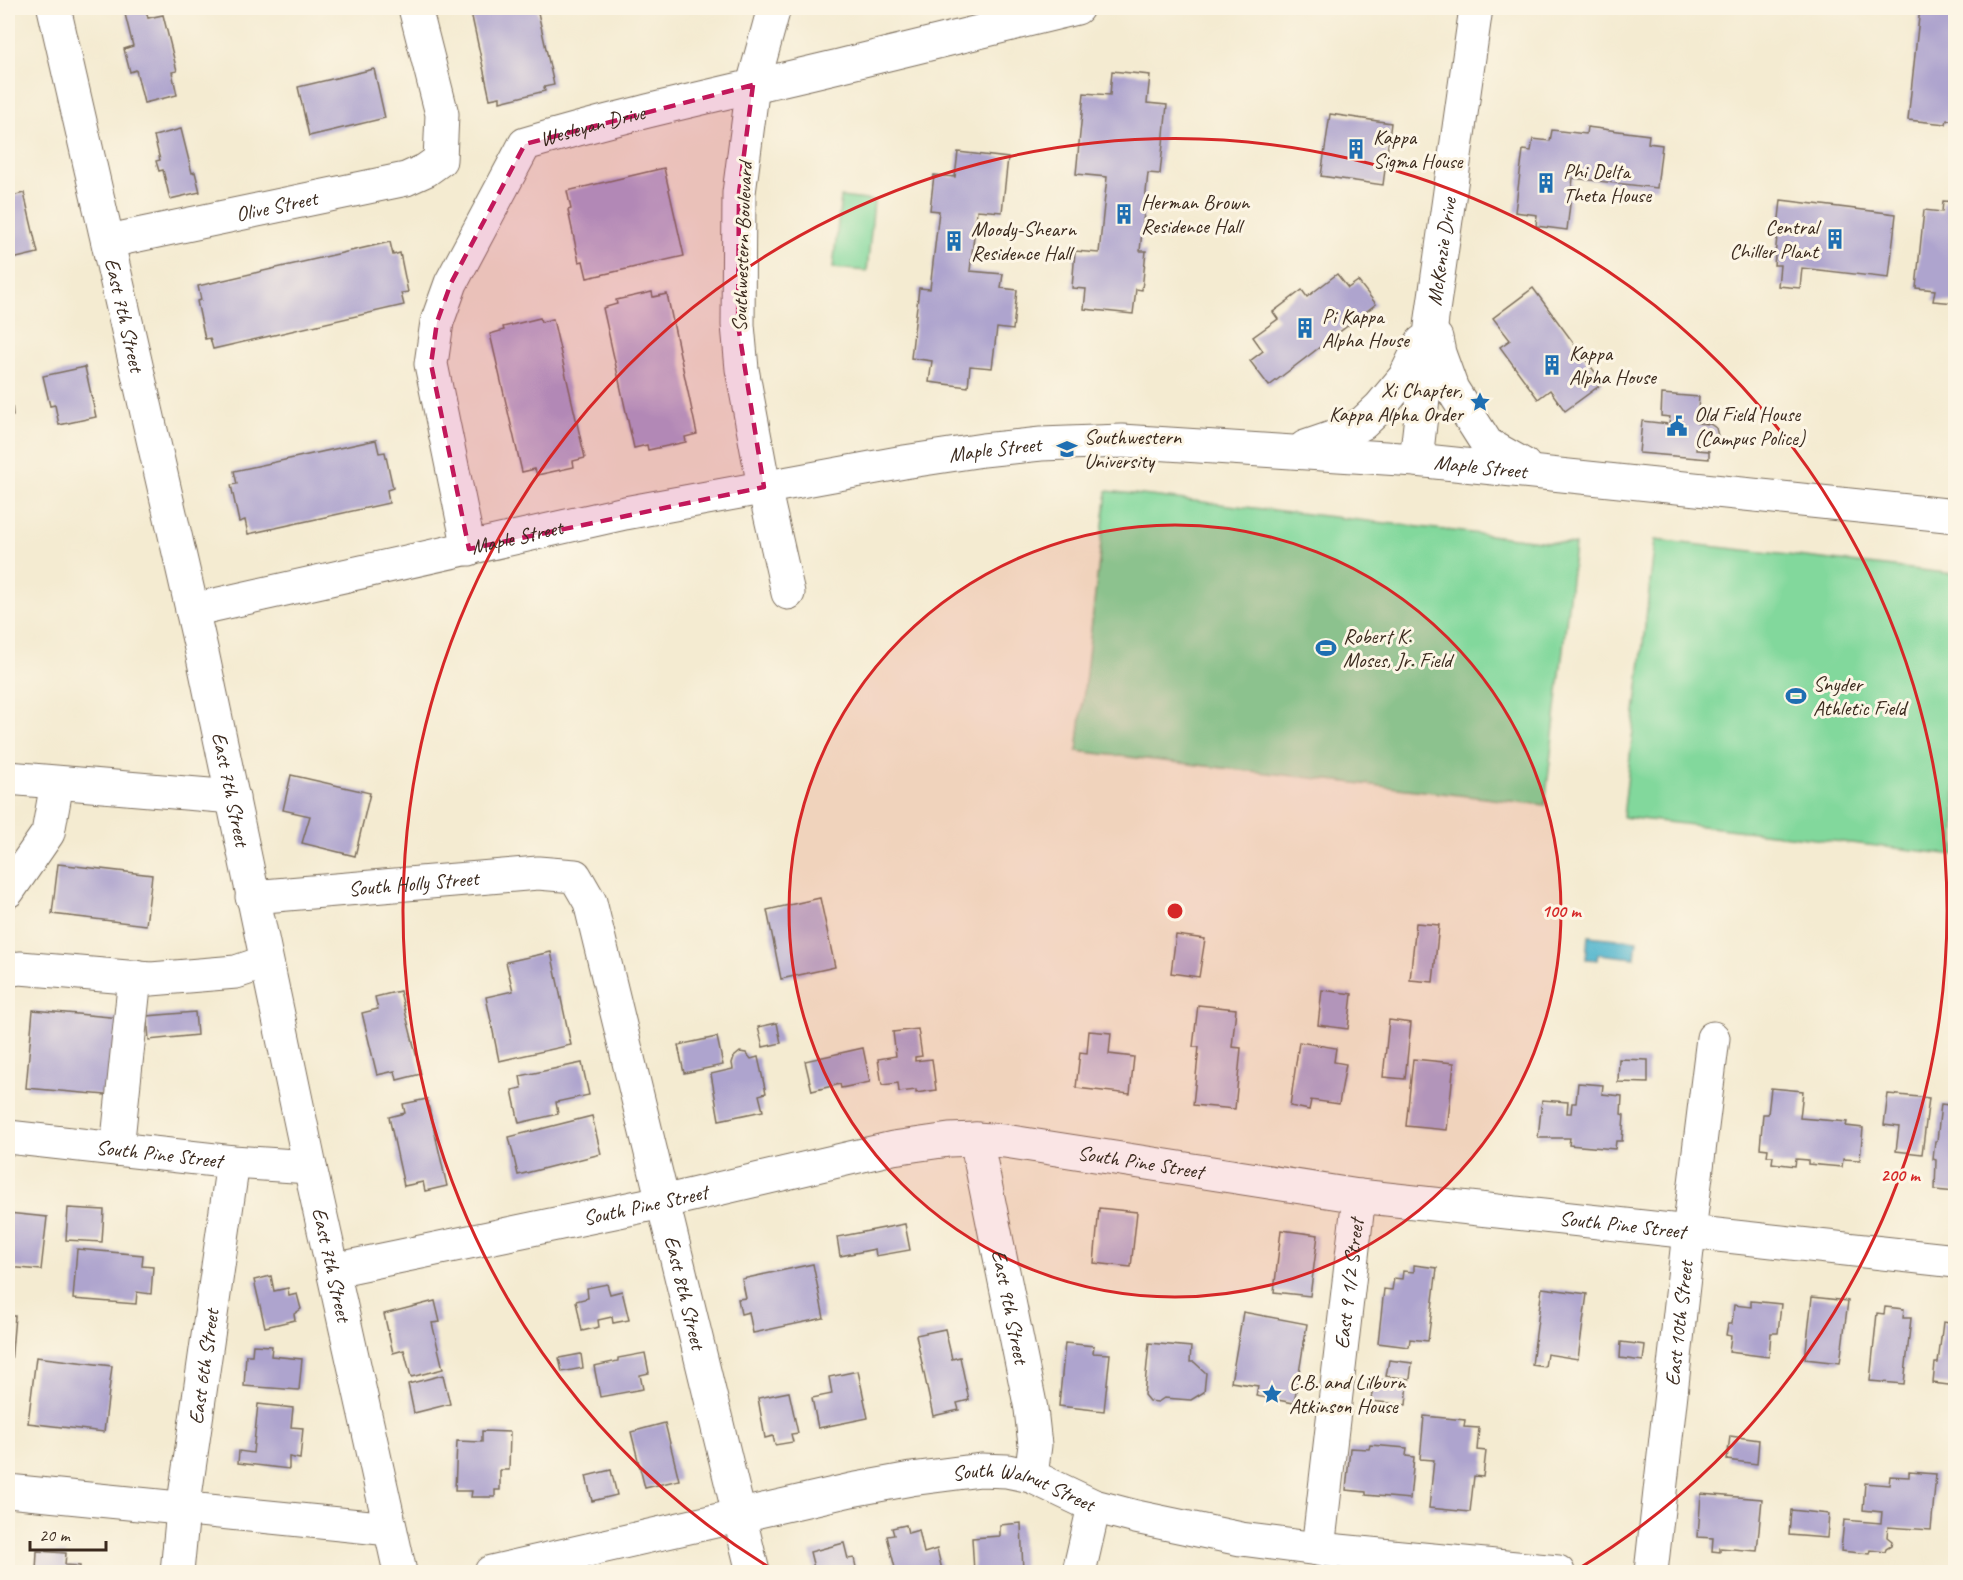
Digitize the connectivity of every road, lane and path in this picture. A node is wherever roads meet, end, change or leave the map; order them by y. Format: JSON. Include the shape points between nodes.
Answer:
{"nodes":[{"id":1,"x":54,"y":8,"type":"edge"},
{"id":2,"x":415,"y":8,"type":"edge"},
{"id":3,"x":774,"y":8,"type":"edge"},
{"id":4,"x":1077,"y":8,"type":"edge"},
{"id":5,"x":1476,"y":8,"type":"edge"},
{"id":6,"x":753,"y":85,"type":"junction"},
{"id":7,"x":109,"y":241,"type":"junction"},
{"id":8,"x":1432,"y":318,"type":"junction"},
{"id":9,"x":1292,"y":451,"type":"junction"},
{"id":10,"x":1416,"y":460,"type":"junction"},
{"id":11,"x":1534,"y":471,"type":"junction"},
{"id":12,"x":764,"y":487,"type":"junction"},
{"id":13,"x":1956,"y":516,"type":"edge"},
{"id":14,"x":469,"y":549,"type":"junction"},
{"id":15,"x":788,"y":594,"type":"dead end"},
{"id":16,"x":192,"y":610,"type":"junction"},
{"id":17,"x":8,"y":778,"type":"edge"},
{"id":18,"x":57,"y":783,"type":"junction"},
{"id":19,"x":233,"y":797,"type":"junction"},
{"id":20,"x":575,"y":876,"type":"joint"},
{"id":21,"x":8,"y":891,"type":"edge"},
{"id":22,"x":252,"y":897,"type":"junction"},
{"id":23,"x":266,"y":962,"type":"junction"},
{"id":24,"x":8,"y":970,"type":"edge"},
{"id":25,"x":135,"y":977,"type":"junction"},
{"id":26,"x":1713,"y":1038,"type":"dead end"},
{"id":27,"x":8,"y":1137,"type":"edge"},
{"id":28,"x":976,"y":1139,"type":"junction"},
{"id":29,"x":117,"y":1149,"type":"junction"},
{"id":30,"x":233,"y":1162,"type":"junction"},
{"id":31,"x":310,"y":1167,"type":"junction"},
{"id":32,"x":1359,"y":1196,"type":"junction"},
{"id":33,"x":662,"y":1202,"type":"junction"},
{"id":34,"x":1689,"y":1232,"type":"junction"},
{"id":35,"x":1956,"y":1261,"type":"edge"},
{"id":36,"x":334,"y":1270,"type":"junction"},
{"id":37,"x":1031,"y":1476,"type":"junction"},
{"id":38,"x":8,"y":1491,"type":"edge"},
{"id":39,"x":1094,"y":1506,"type":"junction"},
{"id":40,"x":183,"y":1510,"type":"junction"},
{"id":41,"x":738,"y":1516,"type":"junction"},
{"id":42,"x":390,"y":1529,"type":"junction"},
{"id":43,"x":1318,"y":1550,"type":"junction"},
{"id":44,"x":177,"y":1572,"type":"edge"},
{"id":45,"x":400,"y":1572,"type":"edge"},
{"id":46,"x":491,"y":1572,"type":"edge"},
{"id":47,"x":753,"y":1572,"type":"edge"},
{"id":48,"x":1079,"y":1572,"type":"edge"},
{"id":49,"x":1558,"y":1572,"type":"edge"},
{"id":50,"x":1651,"y":1572,"type":"edge"}],
"edges":[{"from":1,"to":7,"type":"street","name":"East 7th Street"},
{"from":2,"to":7,"type":"street","name":"Olive Street","via":[[441,114],[440,160],[406,179]]},
{"from":3,"to":6,"type":"street","name":"Southwestern Boulevard"},
{"from":4,"to":6,"type":"street","name":"Wesleyan Drive"},
{"from":5,"to":8,"type":"street","name":"McKenzie Drive"},
{"from":6,"to":12,"type":"street","name":"Southwestern Boulevard","via":[[739,194],[738,325],[742,369]]},
{"from":6,"to":14,"type":"street","name":"Wesleyan Drive","via":[[525,144],[451,283],[435,333],[431,364]]},
{"from":7,"to":16,"type":"street","name":"East 7th Street"},
{"from":8,"to":9,"type":"street","name":"McKenzie Drive","via":[[1405,377],[1380,407],[1363,423],[1341,435]]},
{"from":8,"to":10,"type":"street","name":"McKenzie Drive"},
{"from":8,"to":11,"type":"street","name":"McKenzie Drive","via":[[1452,389],[1487,444]]},
{"from":9,"to":10,"type":"street","name":"Maple Street"},
{"from":9,"to":12,"type":"street","name":"Maple Street","via":[[1122,441],[1041,444]]},
{"from":10,"to":11,"type":"street","name":"Maple Street"},
{"from":11,"to":13,"type":"street","name":"Maple Street"},
{"from":12,"to":14,"type":"street","name":"Maple Street","via":[[625,513]]},
{"from":12,"to":15,"type":"street","name":"Southwestern Boulevard"},
{"from":14,"to":16,"type":"street","name":"Maple Street"},
{"from":16,"to":19,"type":"street","name":"East 7th Street"},
{"from":17,"to":18,"type":"street"},
{"from":18,"to":19,"type":"street"},
{"from":18,"to":21,"type":"street","via":[[48,833]]},
{"from":19,"to":22,"type":"street","name":"East 7th Street"},
{"from":20,"to":22,"type":"street","name":"South Holly Street","via":[[538,873]]},
{"from":20,"to":33,"type":"street","name":"East 8th Street","via":[[590,902]]},
{"from":22,"to":23,"type":"street","name":"East 7th Street"},
{"from":23,"to":25,"type":"street","via":[[236,972]]},
{"from":23,"to":31,"type":"street","name":"East 7th Street"},
{"from":24,"to":25,"type":"street"},
{"from":25,"to":29,"type":"street"},
{"from":26,"to":34,"type":"street","name":"East 10th Street"},
{"from":27,"to":29,"type":"street","name":"South Pine Street"},
{"from":28,"to":32,"type":"street","name":"South Pine Street"},
{"from":28,"to":33,"type":"street","name":"South Pine Street","via":[[893,1148]]},
{"from":28,"to":37,"type":"street","name":"East 9th Street","via":[[1031,1409],[1035,1445]]},
{"from":29,"to":30,"type":"street","name":"South Pine Street"},
{"from":30,"to":31,"type":"street","name":"South Pine Street"},
{"from":30,"to":40,"type":"street","name":"East 6th Street"},
{"from":31,"to":36,"type":"street","name":"East 7th Street"},
{"from":32,"to":34,"type":"street","name":"South Pine Street"},
{"from":32,"to":43,"type":"street","name":"East 9 1/2 Street"},
{"from":33,"to":36,"type":"street","name":"South Pine Street"},
{"from":33,"to":41,"type":"street","name":"East 8th Street"},
{"from":34,"to":35,"type":"street","name":"South Pine Street"},
{"from":34,"to":50,"type":"street","name":"East 10th Street"},
{"from":36,"to":42,"type":"street","name":"East 7th Street"},
{"from":37,"to":39,"type":"street","name":"South Walnut Street"},
{"from":37,"to":41,"type":"street","name":"South Walnut Street","via":[[981,1470],[911,1479]]},
{"from":38,"to":40,"type":"street"},
{"from":39,"to":43,"type":"street","name":"South Walnut Street","via":[[1241,1539]]},
{"from":39,"to":48,"type":"street"},
{"from":40,"to":42,"type":"street"},
{"from":40,"to":44,"type":"street","name":"East 6th Street"},
{"from":41,"to":46,"type":"street","name":"South Walnut Street"},
{"from":41,"to":47,"type":"street","name":"East 8th Street"},
{"from":42,"to":45,"type":"street","name":"East 7th Street"},
{"from":43,"to":49,"type":"street","name":"South Walnut Street"}]}
